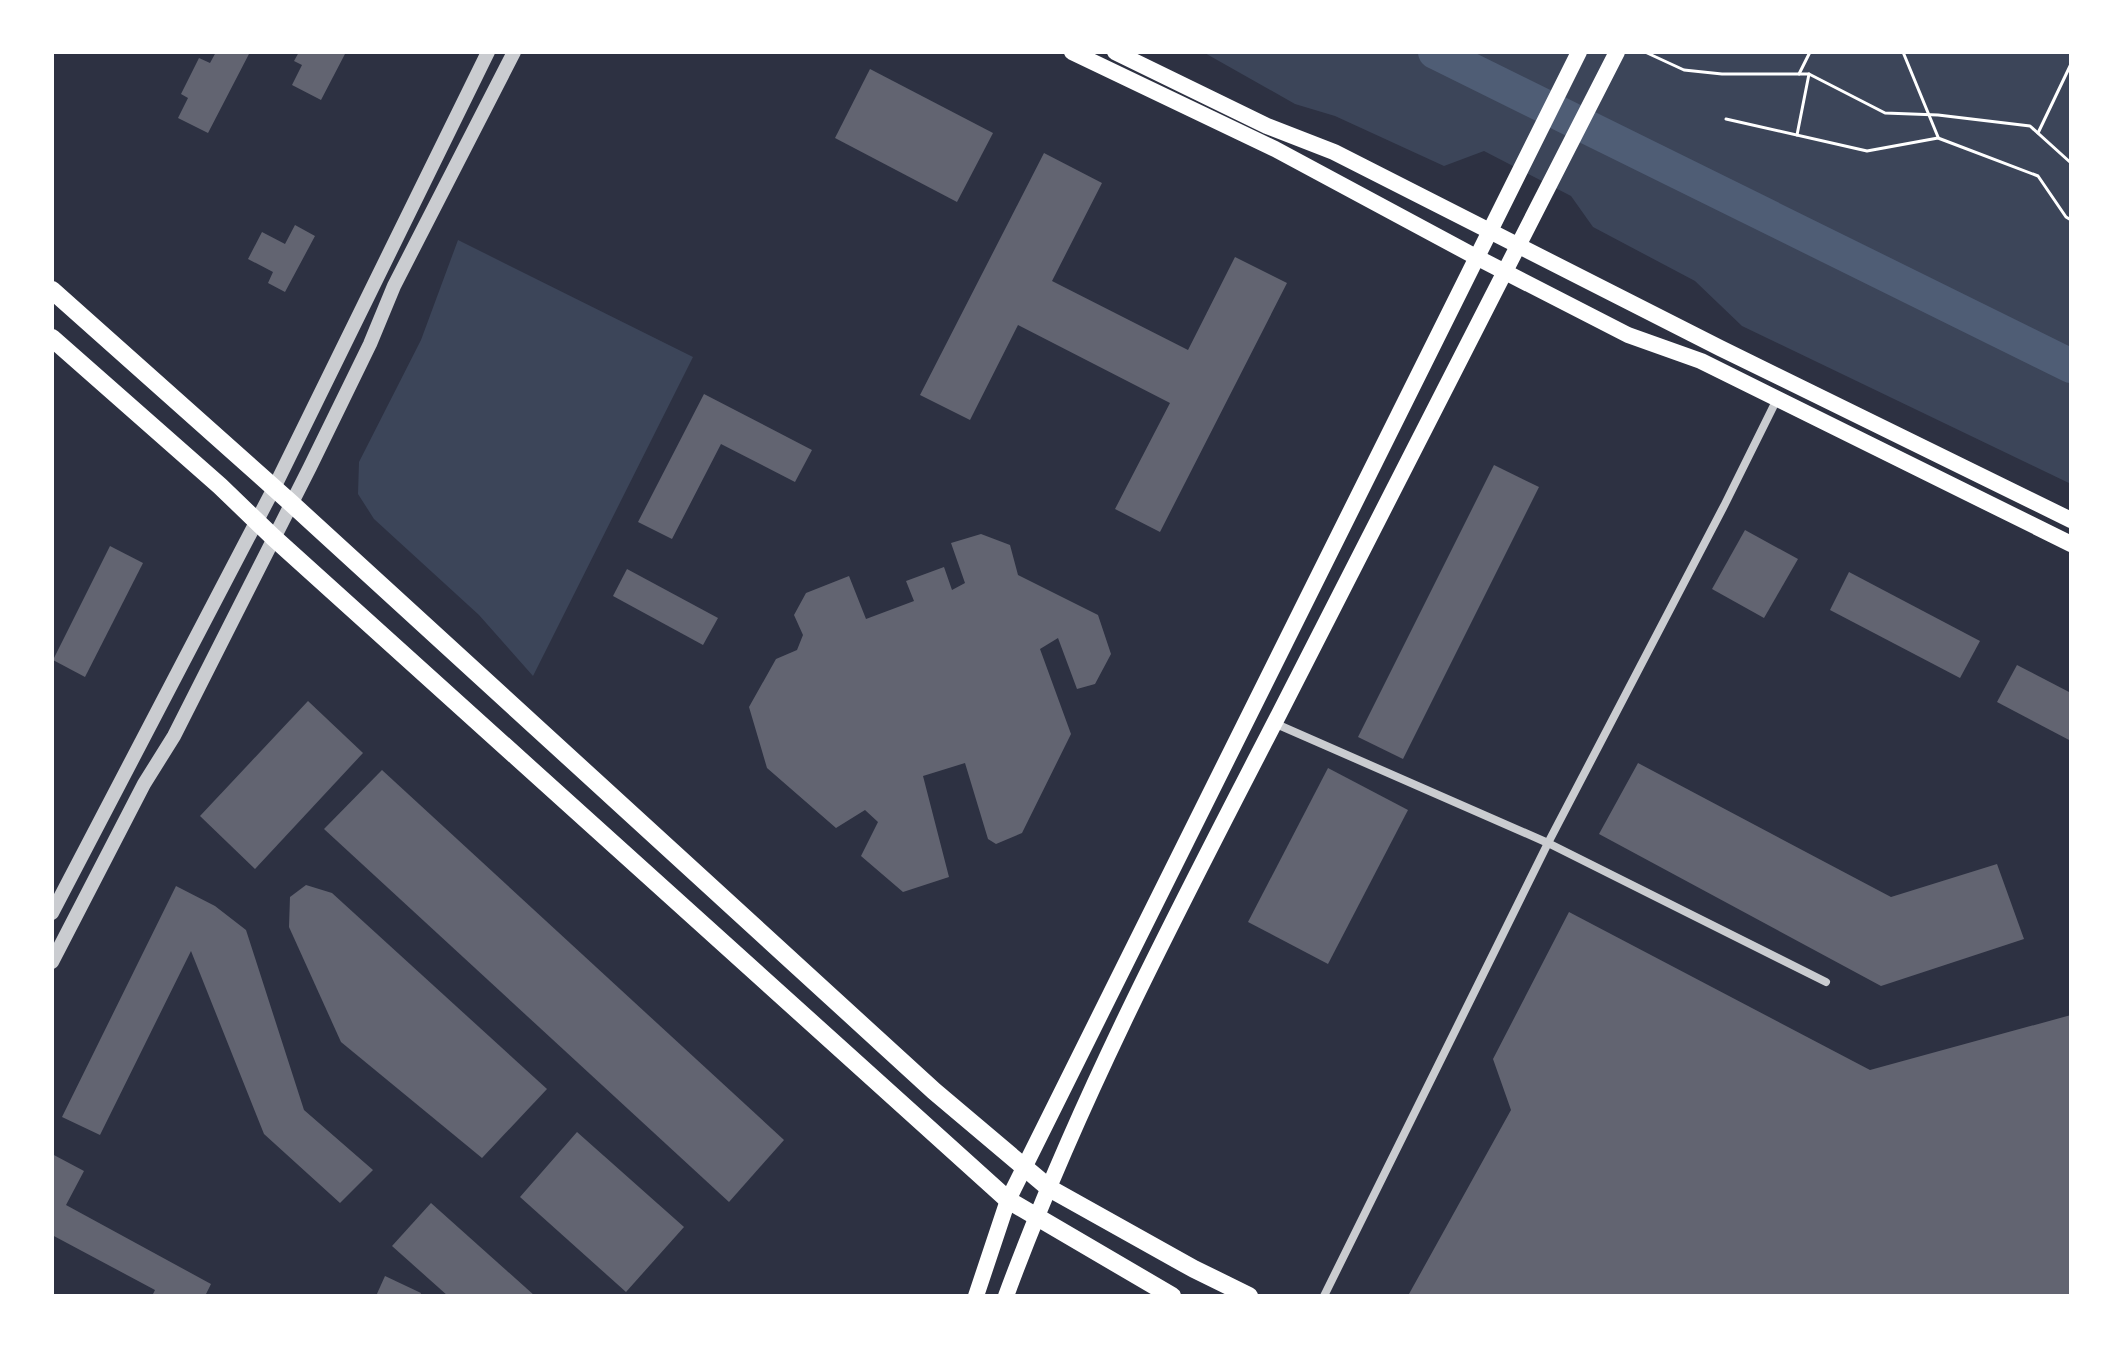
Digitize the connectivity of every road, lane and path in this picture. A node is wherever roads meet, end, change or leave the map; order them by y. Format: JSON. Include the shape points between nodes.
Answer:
{"nodes":[{"id":1,"x":488,"y":52,"type":"edge"},
{"id":2,"x":514,"y":52,"type":"edge"},
{"id":3,"x":1072,"y":52,"type":"edge"},
{"id":4,"x":1115,"y":52,"type":"edge"},
{"id":5,"x":1579,"y":52,"type":"edge"},
{"id":6,"x":1645,"y":52,"type":"edge"},
{"id":7,"x":1810,"y":52,"type":"edge"},
{"id":8,"x":1903,"y":52,"type":"edge"},
{"id":9,"x":1615,"y":56,"type":"edge"},
{"id":10,"x":2071,"y":64,"type":"edge"},
{"id":11,"x":1799,"y":74,"type":"junction"},
{"id":12,"x":1809,"y":74,"type":"junction"},
{"id":13,"x":1726,"y":119,"type":"dead end"},
{"id":14,"x":2038,"y":134,"type":"junction"},
{"id":15,"x":1797,"y":135,"type":"junction"},
{"id":16,"x":1938,"y":138,"type":"junction"},
{"id":17,"x":2071,"y":163,"type":"edge"},
{"id":18,"x":2071,"y":220,"type":"edge"},
{"id":19,"x":1489,"y":231,"type":"junction"},
{"id":20,"x":1518,"y":246,"type":"junction"},
{"id":21,"x":1476,"y":257,"type":"junction"},
{"id":22,"x":1505,"y":272,"type":"junction"},
{"id":23,"x":52,"y":290,"type":"edge"},
{"id":24,"x":52,"y":338,"type":"edge"},
{"id":25,"x":1777,"y":399,"type":"junction"},
{"id":26,"x":274,"y":488,"type":"junction"},
{"id":27,"x":291,"y":503,"type":"junction"},
{"id":28,"x":257,"y":520,"type":"junction"},
{"id":29,"x":2071,"y":520,"type":"edge"},
{"id":30,"x":273,"y":537,"type":"junction"},
{"id":31,"x":2071,"y":544,"type":"edge"},
{"id":32,"x":1274,"y":723,"type":"junction"},
{"id":33,"x":1548,"y":843,"type":"junction"},
{"id":34,"x":52,"y":913,"type":"edge"},
{"id":35,"x":52,"y":962,"type":"edge"},
{"id":36,"x":1826,"y":982,"type":"dead end"},
{"id":37,"x":1025,"y":1168,"type":"junction"},
{"id":38,"x":1049,"y":1188,"type":"junction"},
{"id":39,"x":1008,"y":1200,"type":"junction"},
{"id":40,"x":1035,"y":1215,"type":"junction"},
{"id":41,"x":976,"y":1296,"type":"edge"},
{"id":42,"x":1006,"y":1296,"type":"edge"},
{"id":43,"x":1172,"y":1296,"type":"edge"},
{"id":44,"x":1249,"y":1296,"type":"edge"},
{"id":45,"x":1324,"y":1296,"type":"edge"}],
"edges":[{"from":1,"to":26,"type":"street"},
{"from":2,"to":27,"type":"street"},
{"from":3,"to":21,"type":"main road","via":[[1275,149]]},
{"from":4,"to":19,"type":"main road","via":[[1267,126],[1334,152]]},
{"from":5,"to":19,"type":"main road"},
{"from":6,"to":11,"type":"path","via":[[1684,70]]},
{"from":7,"to":11,"type":"path"},
{"from":8,"to":16,"type":"path"},
{"from":9,"to":20,"type":"main road"},
{"from":10,"to":14,"type":"path"},
{"from":11,"to":12,"type":"path"},
{"from":12,"to":14,"type":"path","via":[[1885,113],[2030,126]]},
{"from":12,"to":15,"type":"path"},
{"from":13,"to":15,"type":"path"},
{"from":14,"to":17,"type":"path"},
{"from":15,"to":16,"type":"path","via":[[1867,151]]},
{"from":16,"to":18,"type":"path","via":[[2038,176]]},
{"from":19,"to":20,"type":"main road"},
{"from":19,"to":21,"type":"main road"},
{"from":20,"to":22,"type":"main road"},
{"from":20,"to":29,"type":"main road"},
{"from":21,"to":22,"type":"main road"},
{"from":21,"to":37,"type":"main road"},
{"from":22,"to":25,"type":"main road","via":[[1628,335],[1701,361]]},
{"from":22,"to":32,"type":"main road"},
{"from":23,"to":26,"type":"main road"},
{"from":24,"to":28,"type":"main road"},
{"from":25,"to":31,"type":"main road"},
{"from":25,"to":33,"type":"street"},
{"from":26,"to":27,"type":"main road"},
{"from":26,"to":28,"type":"street"},
{"from":27,"to":30,"type":"street"},
{"from":27,"to":37,"type":"main road","via":[[934,1091]]},
{"from":28,"to":30,"type":"main road"},
{"from":28,"to":34,"type":"street"},
{"from":30,"to":35,"type":"street"},
{"from":30,"to":39,"type":"main road"},
{"from":32,"to":33,"type":"street"},
{"from":32,"to":38,"type":"main road","via":[[1162,943]]},
{"from":33,"to":36,"type":"street"},
{"from":33,"to":45,"type":"street"},
{"from":37,"to":38,"type":"main road"},
{"from":37,"to":39,"type":"main road"},
{"from":38,"to":40,"type":"main road"},
{"from":38,"to":44,"type":"main road"},
{"from":39,"to":40,"type":"main road"},
{"from":39,"to":41,"type":"main road"},
{"from":40,"to":42,"type":"main road"},
{"from":40,"to":43,"type":"main road"}]}
